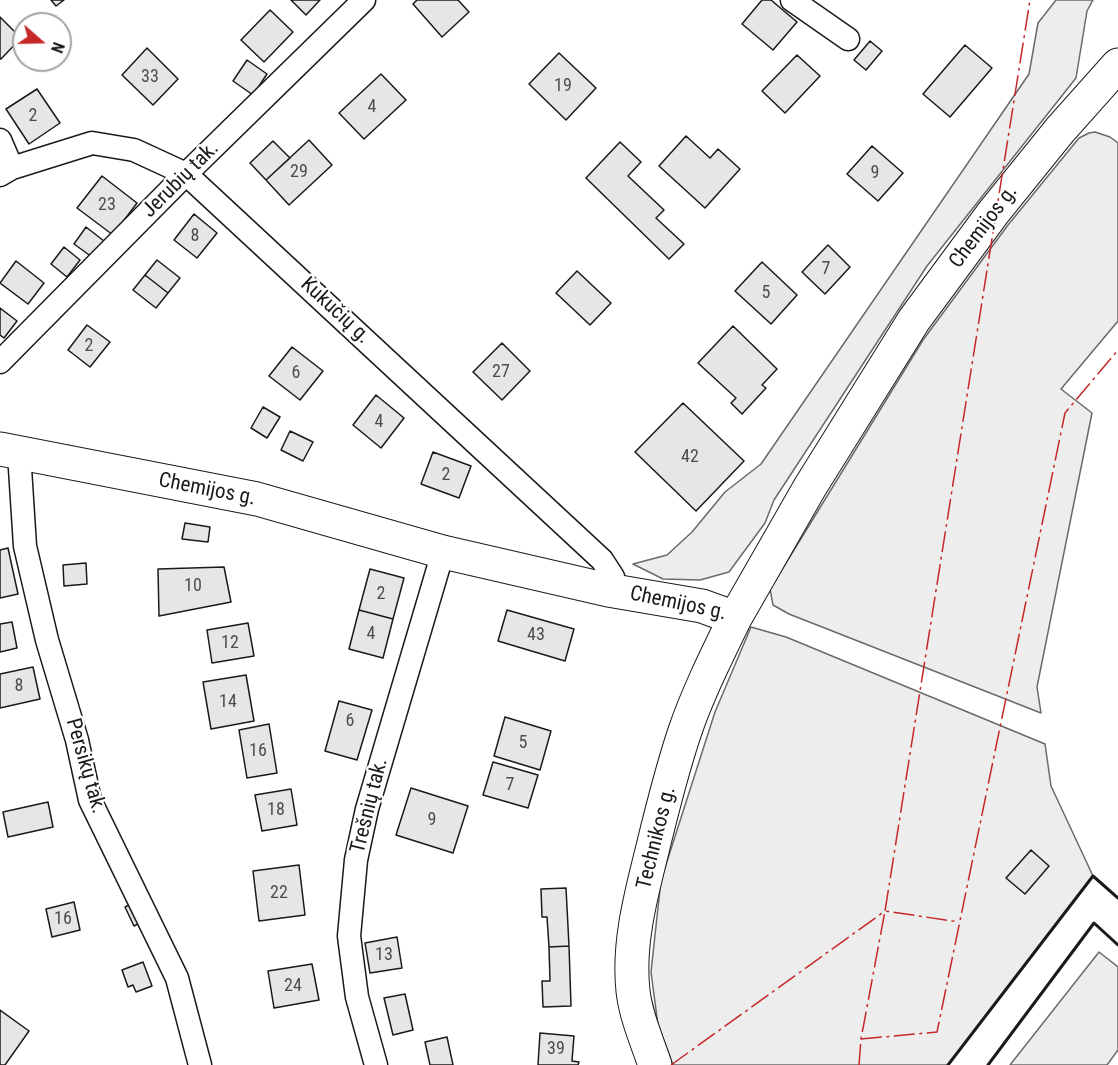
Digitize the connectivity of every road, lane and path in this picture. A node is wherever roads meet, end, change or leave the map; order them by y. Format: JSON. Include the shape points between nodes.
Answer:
{"nodes":[{"id":1,"x":364,"y":0,"type":"edge"},
{"id":2,"x":799,"y":2,"type":"edge"},
{"id":3,"x":848,"y":39,"type":"dead end"},
{"id":4,"x":1118,"y":64,"type":"edge"},
{"id":5,"x":0,"y":140,"type":"edge"},
{"id":6,"x":6,"y":171,"type":"edge"},
{"id":7,"x":186,"y":174,"type":"junction"},
{"id":8,"x":3,"y":359,"type":"edge"},
{"id":9,"x":9,"y":451,"type":"edge"},
{"id":10,"x":443,"y":552,"type":"junction"},
{"id":11,"x":608,"y":590,"type":"junction"},
{"id":12,"x":735,"y":618,"type":"junction"},
{"id":13,"x":200,"y":1065,"type":"edge"},
{"id":14,"x":376,"y":1065,"type":"edge"},
{"id":15,"x":656,"y":1065,"type":"edge"}],
"edges":[{"from":1,"to":7,"type":"street","name":"Jerubių tak."},
{"from":2,"to":3,"type":"street"},
{"from":4,"to":12,"type":"main road","name":"Chemijos g.","via":[[993,213],[914,320],[810,487]]},
{"from":5,"to":6,"type":"street"},
{"from":6,"to":7,"type":"street","name":"Kukučių g.","via":[[92,144],[135,150]]},
{"from":7,"to":8,"type":"street","name":"Jerubių tak."},
{"from":7,"to":11,"type":"street","name":"Kukučių g.","via":[[602,560],[613,577]]},
{"from":9,"to":10,"type":"main road","name":"Chemijos g.","via":[[257,499]]},
{"from":9,"to":13,"type":"street","name":"Persikų tak.","via":[[25,546],[90,800],[177,978]]},
{"from":10,"to":11,"type":"main road","name":"Chemijos g."},
{"from":10,"to":14,"type":"street","name":"Trešnių tak.","via":[[367,809],[356,860],[349,936],[357,997]]},
{"from":11,"to":12,"type":"main road","name":"Chemijos g.","via":[[702,606]]},
{"from":12,"to":15,"type":"main road","name":"Technikos g.","via":[[685,731],[634,931],[633,991]]}]}
